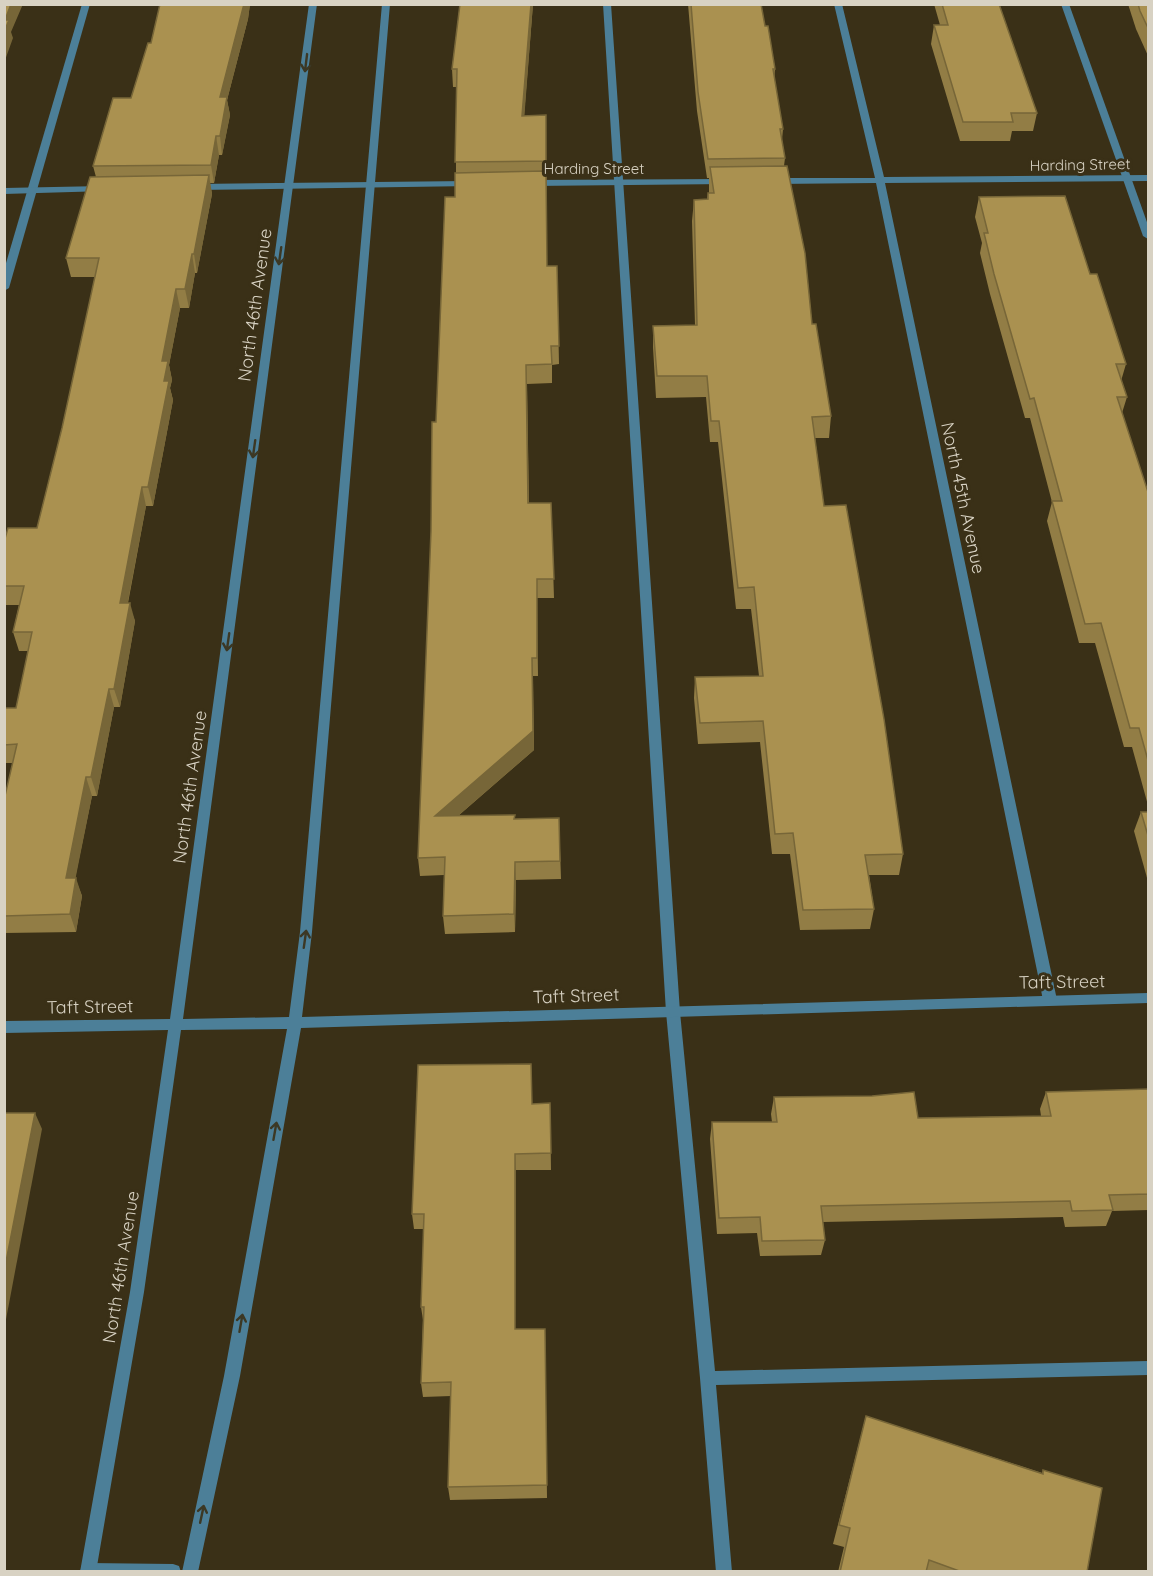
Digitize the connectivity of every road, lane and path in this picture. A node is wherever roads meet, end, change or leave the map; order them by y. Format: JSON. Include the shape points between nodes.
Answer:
{"nodes":[{"id":1,"x":86,"y":4,"type":"edge"},
{"id":2,"x":313,"y":4,"type":"edge"},
{"id":3,"x":386,"y":4,"type":"edge"},
{"id":4,"x":607,"y":4,"type":"edge"},
{"id":5,"x":838,"y":4,"type":"edge"},
{"id":6,"x":1065,"y":4,"type":"edge"},
{"id":7,"x":1127,"y":178,"type":"junction"},
{"id":8,"x":1149,"y":178,"type":"edge"},
{"id":9,"x":880,"y":181,"type":"junction"},
{"id":10,"x":738,"y":182,"type":"edge"},
{"id":11,"x":762,"y":182,"type":"edge"},
{"id":12,"x":525,"y":183,"type":"edge"},
{"id":13,"x":620,"y":183,"type":"junction"},
{"id":14,"x":370,"y":184,"type":"junction"},
{"id":15,"x":477,"y":184,"type":"edge"},
{"id":16,"x":290,"y":186,"type":"junction"},
{"id":17,"x":184,"y":187,"type":"edge"},
{"id":18,"x":114,"y":189,"type":"edge"},
{"id":19,"x":32,"y":190,"type":"junction"},
{"id":20,"x":4,"y":191,"type":"edge"},
{"id":21,"x":1149,"y":236,"type":"edge"},
{"id":22,"x":4,"y":288,"type":"edge"},
{"id":23,"x":1149,"y":998,"type":"edge"},
{"id":24,"x":1050,"y":1000,"type":"junction"},
{"id":25,"x":673,"y":1012,"type":"junction"},
{"id":26,"x":295,"y":1023,"type":"junction"},
{"id":27,"x":174,"y":1024,"type":"junction"},
{"id":28,"x":4,"y":1027,"type":"edge"},
{"id":29,"x":1149,"y":1368,"type":"edge"},
{"id":30,"x":708,"y":1378,"type":"junction"},
{"id":31,"x":88,"y":1571,"type":"edge"},
{"id":32,"x":173,"y":1572,"type":"edge"},
{"id":33,"x":189,"y":1572,"type":"edge"},
{"id":34,"x":724,"y":1572,"type":"edge"}],
"edges":[{"from":1,"to":19,"type":"street"},
{"from":2,"to":16,"type":"street","name":"North 46th Avenue","one_way":true},
{"from":3,"to":14,"type":"street"},
{"from":4,"to":13,"type":"street"},
{"from":5,"to":9,"type":"street","name":"North 45th Avenue"},
{"from":6,"to":7,"type":"street"},
{"from":7,"to":8,"type":"street","name":"Harding Street"},
{"from":7,"to":9,"type":"street","name":"Harding Street"},
{"from":7,"to":21,"type":"street"},
{"from":9,"to":11,"type":"street","name":"Harding Street"},
{"from":9,"to":24,"type":"street","name":"North 45th Avenue"},
{"from":10,"to":13,"type":"street","name":"Harding Street"},
{"from":12,"to":13,"type":"street","name":"Harding Street"},
{"from":13,"to":25,"type":"street"},
{"from":14,"to":15,"type":"street"},
{"from":14,"to":16,"type":"street"},
{"from":26,"to":14,"type":"street","one_way":true},
{"from":16,"to":17,"type":"street"},
{"from":16,"to":27,"type":"street","name":"North 46th Avenue","one_way":true},
{"from":18,"to":19,"type":"street"},
{"from":19,"to":20,"type":"street"},
{"from":19,"to":22,"type":"street"},
{"from":23,"to":24,"type":"street","name":"Taft Street"},
{"from":24,"to":25,"type":"street","name":"Taft Street"},
{"from":25,"to":26,"type":"street","name":"Taft Street"},
{"from":25,"to":30,"type":"street"},
{"from":26,"to":27,"type":"street","name":"Taft Street"},
{"from":33,"to":26,"type":"street","one_way":true,"via":[[232,1376]]},
{"from":27,"to":28,"type":"street","name":"Taft Street"},
{"from":27,"to":31,"type":"street","name":"North 46th Avenue","via":[[137,1292]]},
{"from":29,"to":30,"type":"street"},
{"from":30,"to":34,"type":"street"},
{"from":31,"to":32,"type":"street"}]}
